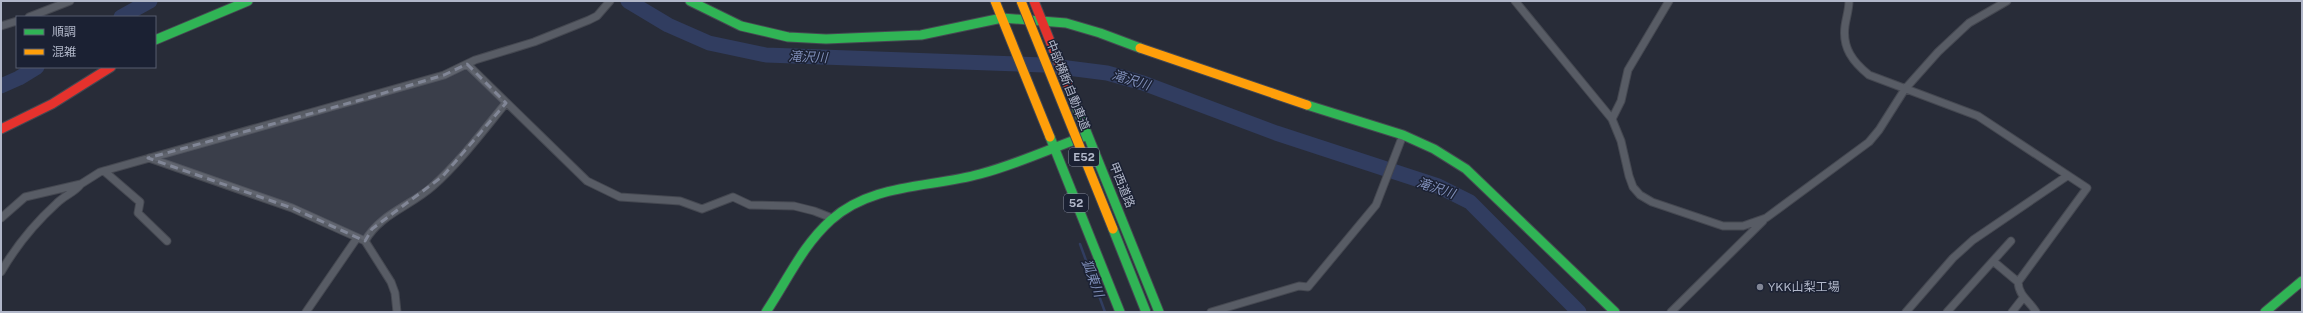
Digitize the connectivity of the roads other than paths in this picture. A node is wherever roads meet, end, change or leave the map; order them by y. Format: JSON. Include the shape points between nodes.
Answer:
{"nodes":[{"id":1,"x":70,"y":1,"type":"edge"},
{"id":2,"x":248,"y":1,"type":"edge"},
{"id":3,"x":610,"y":1,"type":"edge"},
{"id":4,"x":690,"y":1,"type":"edge"},
{"id":5,"x":995,"y":1,"type":"edge"},
{"id":6,"x":1021,"y":1,"type":"edge"},
{"id":7,"x":1034,"y":1,"type":"edge"},
{"id":8,"x":1515,"y":1,"type":"edge"},
{"id":9,"x":1670,"y":1,"type":"edge"},
{"id":10,"x":1849,"y":1,"type":"edge"},
{"id":11,"x":2007,"y":1,"type":"edge"},
{"id":12,"x":32,"y":16,"type":"edge"},
{"id":13,"x":1002,"y":18,"type":"junction"},
{"id":14,"x":1041,"y":20,"type":"junction"},
{"id":15,"x":16,"y":21,"type":"edge"},
{"id":16,"x":1,"y":26,"type":"edge"},
{"id":17,"x":156,"y":40,"type":"edge"},
{"id":18,"x":467,"y":64,"type":"junction"},
{"id":19,"x":109,"y":68,"type":"edge"},
{"id":20,"x":1906,"y":90,"type":"junction"},
{"id":21,"x":506,"y":103,"type":"junction"},
{"id":22,"x":1612,"y":119,"type":"junction"},
{"id":23,"x":1,"y":129,"type":"edge"},
{"id":24,"x":1088,"y":135,"type":"junction"},
{"id":25,"x":1403,"y":135,"type":"junction"},
{"id":26,"x":1054,"y":147,"type":"junction"},
{"id":27,"x":148,"y":158,"type":"junction"},
{"id":28,"x":104,"y":171,"type":"junction"},
{"id":29,"x":2067,"y":176,"type":"junction"},
{"id":30,"x":81,"y":184,"type":"junction"},
{"id":31,"x":1,"y":218,"type":"edge"},
{"id":32,"x":832,"y":218,"type":"junction"},
{"id":33,"x":1766,"y":218,"type":"junction"},
{"id":34,"x":357,"y":238,"type":"junction"},
{"id":35,"x":167,"y":241,"type":"dead end"},
{"id":36,"x":365,"y":241,"type":"junction"},
{"id":37,"x":2012,"y":241,"type":"dead end"},
{"id":38,"x":1993,"y":261,"type":"junction"},
{"id":39,"x":1,"y":272,"type":"edge"},
{"id":40,"x":2302,"y":281,"type":"edge"},
{"id":41,"x":2018,"y":282,"type":"junction"},
{"id":42,"x":2023,"y":298,"type":"junction"},
{"id":43,"x":306,"y":312,"type":"edge"},
{"id":44,"x":397,"y":312,"type":"edge"},
{"id":45,"x":766,"y":312,"type":"edge"},
{"id":46,"x":1120,"y":312,"type":"edge"},
{"id":47,"x":1146,"y":312,"type":"edge"},
{"id":48,"x":1159,"y":312,"type":"edge"},
{"id":49,"x":1211,"y":312,"type":"edge"},
{"id":50,"x":1615,"y":312,"type":"edge"},
{"id":51,"x":1671,"y":312,"type":"edge"},
{"id":52,"x":1906,"y":312,"type":"edge"},
{"id":53,"x":1947,"y":312,"type":"edge"},
{"id":54,"x":2012,"y":312,"type":"edge"},
{"id":55,"x":2036,"y":312,"type":"edge"},
{"id":56,"x":2265,"y":312,"type":"edge"}],
"edges":[{"from":1,"to":12,"type":"street"},
{"from":2,"to":17,"type":"main road"},
{"from":3,"to":18,"type":"street","via":[[589,20],[534,42]]},
{"from":4,"to":13,"type":"main road","via":[[741,26],[788,37],[826,39],[921,35]]},
{"from":5,"to":13,"type":"main road","number":"52"},
{"from":6,"to":47,"type":"main road","name":"中部横断自動車道","number":"E52","bridge":true},
{"from":7,"to":14,"type":"main road","name":"甲西道路"},
{"from":8,"to":22,"type":"street"},
{"from":9,"to":22,"type":"street","via":[[1628,70],[1621,101]]},
{"from":10,"to":20,"type":"street","via":[[1845,37],[1850,56],[1869,75]]},
{"from":11,"to":20,"type":"street","via":[[1969,23],[1938,52]]},
{"from":13,"to":14,"type":"main road"},
{"from":13,"to":26,"type":"main road","number":"52"},
{"from":14,"to":24,"type":"main road","name":"甲西道路"},
{"from":14,"to":25,"type":"main road","via":[[1066,23],[1100,33],[1162,57]]},
{"from":15,"to":16,"type":"street"},
{"from":18,"to":21,"type":"street"},
{"from":18,"to":27,"type":"street","via":[[444,75],[364,99]]},
{"from":19,"to":23,"type":"main road","via":[[52,104]]},
{"from":20,"to":29,"type":"street","via":[[1978,116]]},
{"from":20,"to":33,"type":"street","via":[[1869,142]]},
{"from":21,"to":32,"type":"street","via":[[587,181],[620,197],[680,201],[702,209],[732,198],[750,205],[794,206]]},
{"from":21,"to":36,"type":"street","via":[[433,186],[372,229]]},
{"from":22,"to":33,"type":"street","via":[[1621,141],[1633,187],[1640,195],[1652,202],[1723,226],[1743,226]]},
{"from":24,"to":26,"type":"main road"},
{"from":24,"to":48,"type":"main road","name":"甲西道路"},
{"from":25,"to":49,"type":"street","via":[[1376,205],[1308,287],[1299,286]]},
{"from":25,"to":50,"type":"main road","via":[[1434,149],[1466,169]]},
{"from":26,"to":32,"type":"main road","via":[[959,180],[898,187],[880,192],[849,205]]},
{"from":26,"to":46,"type":"main road","number":"52"},
{"from":27,"to":28,"type":"street"},
{"from":27,"to":34,"type":"street","via":[[292,208]]},
{"from":28,"to":30,"type":"street"},
{"from":28,"to":35,"type":"street","via":[[140,202],[138,213]]},
{"from":29,"to":41,"type":"street","via":[[2087,188]]},
{"from":29,"to":52,"type":"street","via":[[1973,240],[1953,258]]},
{"from":30,"to":31,"type":"street","via":[[24,197]]},
{"from":30,"to":39,"type":"street","via":[[74,193],[62,198],[23,238]]},
{"from":32,"to":45,"type":"main road","via":[[801,253]]},
{"from":33,"to":51,"type":"street"},
{"from":34,"to":36,"type":"street"},
{"from":34,"to":43,"type":"street"},
{"from":36,"to":44,"type":"street","via":[[391,282]]},
{"from":37,"to":38,"type":"street"},
{"from":38,"to":41,"type":"street"},
{"from":38,"to":53,"type":"street"},
{"from":40,"to":56,"type":"main road"},
{"from":41,"to":42,"type":"street","via":[[2018,289]]},
{"from":42,"to":54,"type":"street"},
{"from":42,"to":55,"type":"street"}]}
